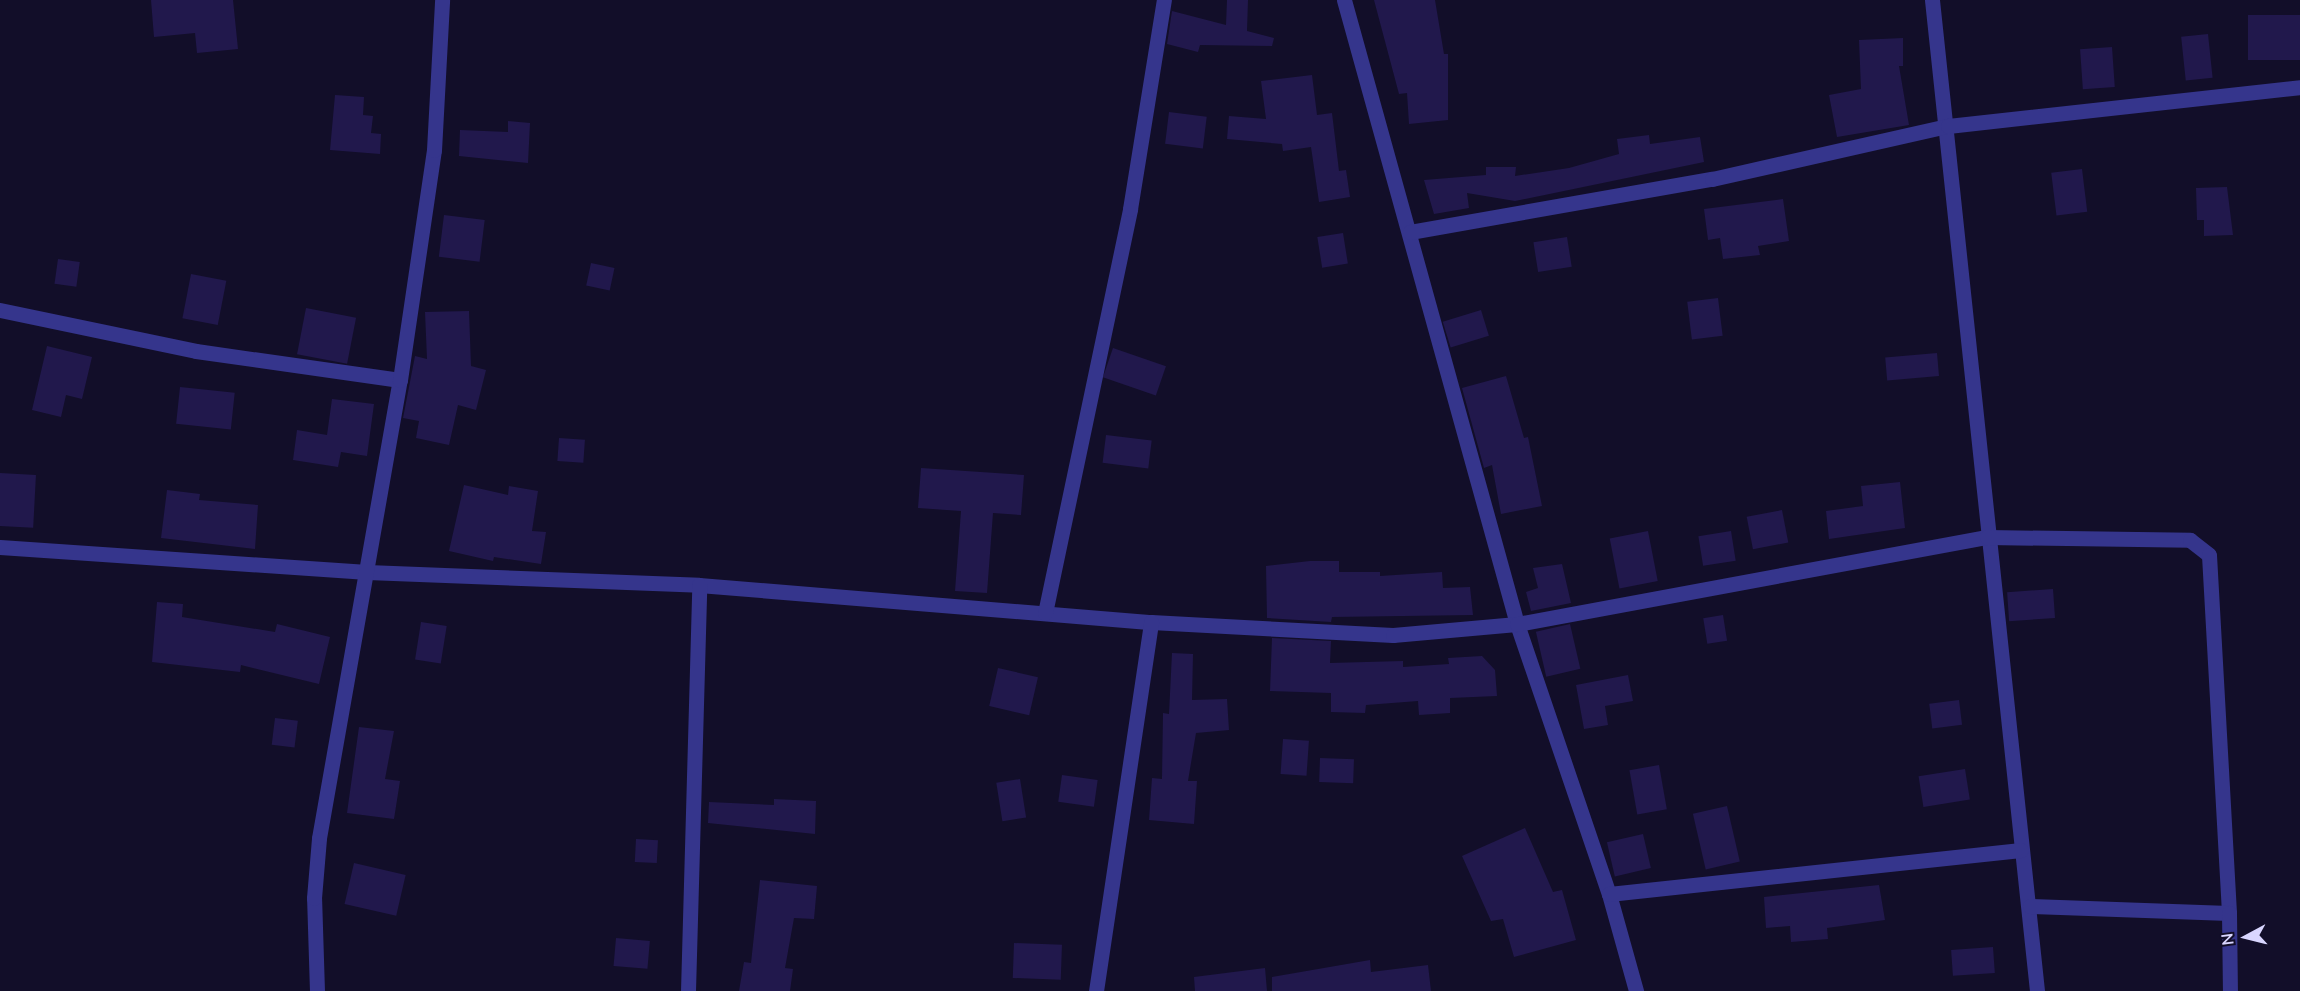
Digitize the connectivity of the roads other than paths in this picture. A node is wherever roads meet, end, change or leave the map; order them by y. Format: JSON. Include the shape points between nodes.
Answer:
{"nodes":[{"id":1,"x":442,"y":0,"type":"edge"},
{"id":2,"x":1164,"y":0,"type":"edge"},
{"id":3,"x":1344,"y":0,"type":"edge"},
{"id":4,"x":1932,"y":0,"type":"edge"},
{"id":5,"x":2300,"y":87,"type":"edge"},
{"id":6,"x":1947,"y":126,"type":"junction"},
{"id":7,"x":1410,"y":232,"type":"junction"},
{"id":8,"x":0,"y":310,"type":"edge"},
{"id":9,"x":400,"y":380,"type":"junction"},
{"id":10,"x":1987,"y":537,"type":"junction"},
{"id":11,"x":0,"y":547,"type":"edge"},
{"id":12,"x":367,"y":572,"type":"junction"},
{"id":13,"x":699,"y":585,"type":"junction"},
{"id":14,"x":1045,"y":613,"type":"junction"},
{"id":15,"x":1151,"y":622,"type":"junction"},
{"id":16,"x":1517,"y":624,"type":"junction"},
{"id":17,"x":2021,"y":850,"type":"junction"},
{"id":18,"x":1609,"y":894,"type":"junction"},
{"id":19,"x":2030,"y":906,"type":"junction"},
{"id":20,"x":2229,"y":914,"type":"junction"},
{"id":21,"x":317,"y":991,"type":"edge"},
{"id":22,"x":688,"y":991,"type":"edge"},
{"id":23,"x":1096,"y":991,"type":"edge"},
{"id":24,"x":1636,"y":991,"type":"edge"},
{"id":25,"x":2037,"y":991,"type":"edge"},
{"id":26,"x":2230,"y":991,"type":"edge"}],
"edges":[{"from":1,"to":9,"type":"street","via":[[434,150]]},
{"from":2,"to":14,"type":"street","via":[[1130,209]]},
{"from":3,"to":7,"type":"street"},
{"from":4,"to":6,"type":"street"},
{"from":5,"to":6,"type":"street"},
{"from":6,"to":7,"type":"street","via":[[1712,179]]},
{"from":6,"to":10,"type":"street"},
{"from":7,"to":16,"type":"street"},
{"from":8,"to":9,"type":"street","via":[[196,351]]},
{"from":9,"to":12,"type":"street"},
{"from":10,"to":16,"type":"street"},
{"from":10,"to":17,"type":"street"},
{"from":10,"to":20,"type":"street","via":[[2190,540],[2209,555]]},
{"from":11,"to":12,"type":"street"},
{"from":12,"to":13,"type":"street"},
{"from":12,"to":21,"type":"street","via":[[320,838],[314,898]]},
{"from":13,"to":14,"type":"street"},
{"from":13,"to":22,"type":"street"},
{"from":14,"to":15,"type":"street"},
{"from":15,"to":16,"type":"street","via":[[1393,635]]},
{"from":15,"to":23,"type":"street"},
{"from":16,"to":18,"type":"street"},
{"from":17,"to":18,"type":"street"},
{"from":17,"to":19,"type":"street"},
{"from":18,"to":24,"type":"street"},
{"from":19,"to":20,"type":"street"},
{"from":19,"to":25,"type":"street"},
{"from":20,"to":26,"type":"street"}]}
